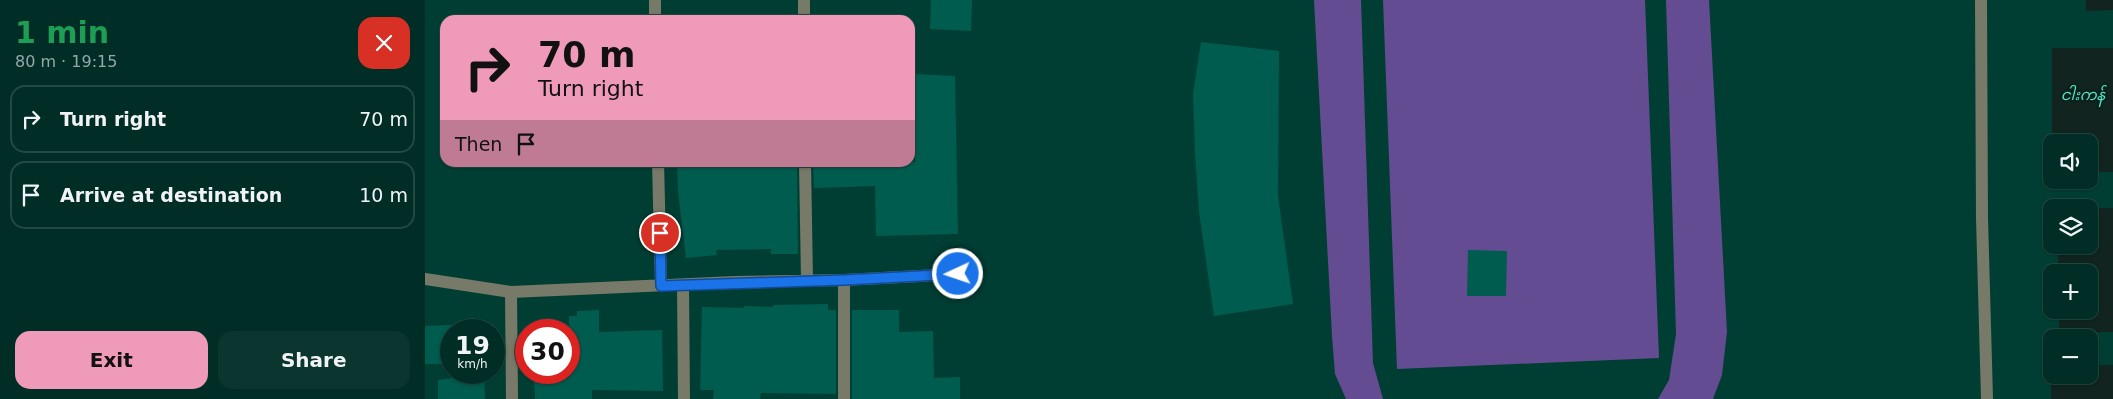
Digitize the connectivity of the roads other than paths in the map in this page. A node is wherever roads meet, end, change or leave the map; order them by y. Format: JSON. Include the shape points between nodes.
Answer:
{"nodes":[{"id":1,"x":655,"y":0,"type":"edge"},
{"id":2,"x":804,"y":0,"type":"edge"},
{"id":3,"x":1981,"y":0,"type":"edge"},
{"id":4,"x":655,"y":15,"type":"edge"},
{"id":5,"x":804,"y":15,"type":"edge"},
{"id":6,"x":658,"y":167,"type":"edge"},
{"id":7,"x":805,"y":167,"type":"edge"},
{"id":8,"x":958,"y":274,"type":"dead end"},
{"id":9,"x":425,"y":279,"type":"edge"},
{"id":10,"x":807,"y":280,"type":"junction"},
{"id":11,"x":844,"y":280,"type":"junction"},
{"id":12,"x":683,"y":285,"type":"junction"},
{"id":13,"x":661,"y":286,"type":"junction"},
{"id":14,"x":511,"y":292,"type":"junction"},
{"id":15,"x":512,"y":399,"type":"edge"},
{"id":16,"x":684,"y":399,"type":"edge"},
{"id":17,"x":844,"y":399,"type":"edge"},
{"id":18,"x":1987,"y":399,"type":"edge"}],
"edges":[{"from":1,"to":4,"type":"street"},
{"from":2,"to":5,"type":"street"},
{"from":3,"to":18,"type":"street"},
{"from":6,"to":13,"type":"street"},
{"from":7,"to":10,"type":"street"},
{"from":8,"to":11,"type":"street"},
{"from":9,"to":14,"type":"street"},
{"from":10,"to":11,"type":"street"},
{"from":10,"to":12,"type":"street"},
{"from":11,"to":17,"type":"street"},
{"from":12,"to":13,"type":"street"},
{"from":12,"to":16,"type":"street"},
{"from":13,"to":14,"type":"street"},
{"from":14,"to":15,"type":"street"}]}
